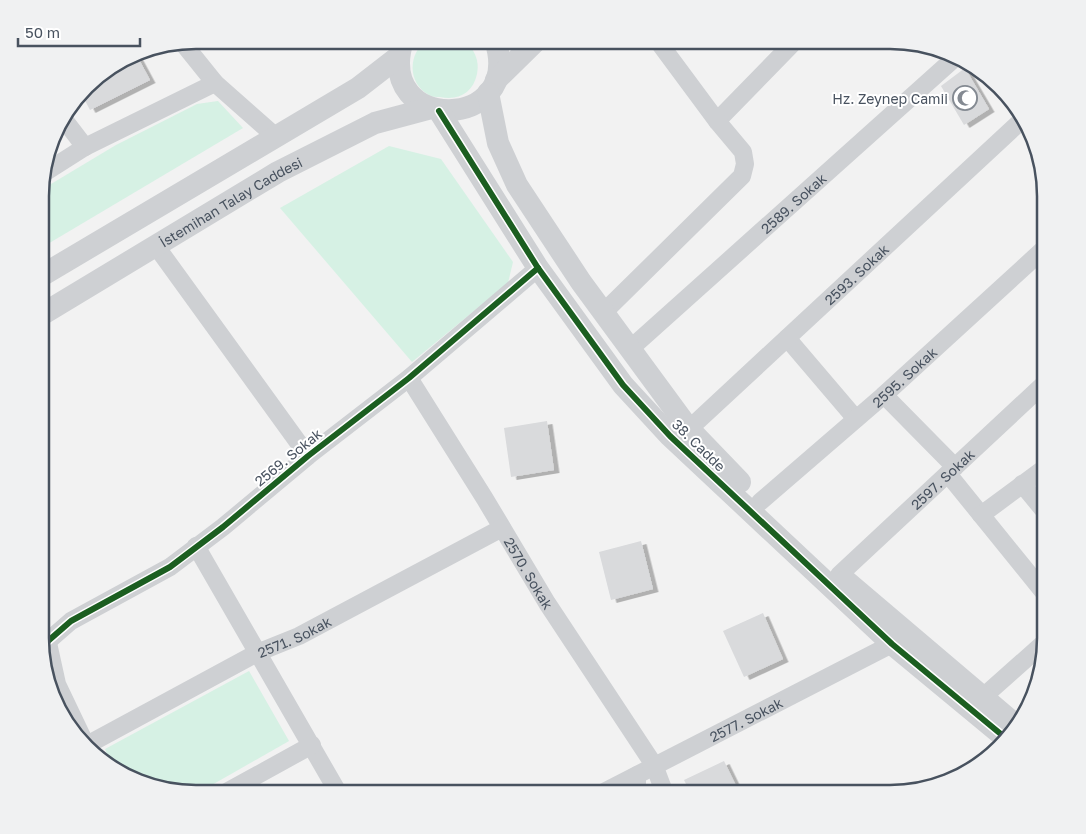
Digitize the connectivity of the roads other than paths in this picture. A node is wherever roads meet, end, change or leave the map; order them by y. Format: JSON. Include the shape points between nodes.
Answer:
{"nodes":[{"id":1,"x":188,"y":49,"type":"edge"},
{"id":2,"x":397,"y":49,"type":"edge"},
{"id":3,"x":402,"y":49,"type":"edge"},
{"id":4,"x":497,"y":49,"type":"edge"},
{"id":5,"x":528,"y":49,"type":"edge"},
{"id":6,"x":663,"y":49,"type":"edge"},
{"id":7,"x":787,"y":49,"type":"edge"},
{"id":8,"x":950,"y":62,"type":"edge"},
{"id":9,"x":215,"y":83,"type":"junction"},
{"id":10,"x":492,"y":87,"type":"junction"},
{"id":11,"x":435,"y":110,"type":"junction"},
{"id":12,"x":718,"y":121,"type":"junction"},
{"id":13,"x":1019,"y":123,"type":"edge"},
{"id":14,"x":68,"y":125,"type":"edge"},
{"id":15,"x":275,"y":136,"type":"junction"},
{"id":16,"x":85,"y":147,"type":"junction"},
{"id":17,"x":52,"y":168,"type":"edge"},
{"id":18,"x":156,"y":246,"type":"junction"},
{"id":19,"x":1037,"y":255,"type":"edge"},
{"id":20,"x":538,"y":268,"type":"junction"},
{"id":21,"x":49,"y":271,"type":"edge"},
{"id":22,"x":49,"y":310,"type":"edge"},
{"id":23,"x":604,"y":312,"type":"junction"},
{"id":24,"x":787,"y":338,"type":"junction"},
{"id":25,"x":630,"y":349,"type":"junction"},
{"id":26,"x":409,"y":378,"type":"junction"},
{"id":27,"x":1037,"y":390,"type":"edge"},
{"id":28,"x":884,"y":396,"type":"junction"},
{"id":29,"x":856,"y":419,"type":"junction"},
{"id":30,"x":689,"y":429,"type":"junction"},
{"id":31,"x":308,"y":456,"type":"junction"},
{"id":32,"x":951,"y":471,"type":"junction"},
{"id":33,"x":1037,"y":473,"type":"edge"},
{"id":34,"x":1022,"y":484,"type":"junction"},
{"id":35,"x":760,"y":502,"type":"junction"},
{"id":36,"x":1037,"y":502,"type":"edge"},
{"id":37,"x":981,"y":515,"type":"junction"},
{"id":38,"x":502,"y":528,"type":"junction"},
{"id":39,"x":196,"y":546,"type":"junction"},
{"id":40,"x":839,"y":575,"type":"junction"},
{"id":41,"x":1037,"y":584,"type":"edge"},
{"id":42,"x":49,"y":637,"type":"edge"},
{"id":43,"x":892,"y":644,"type":"junction"},
{"id":44,"x":1037,"y":649,"type":"edge"},
{"id":45,"x":258,"y":653,"type":"junction"},
{"id":46,"x":53,"y":672,"type":"edge"},
{"id":47,"x":983,"y":697,"type":"junction"},
{"id":48,"x":1011,"y":721,"type":"edge"},
{"id":49,"x":78,"y":726,"type":"edge"},
{"id":50,"x":1001,"y":735,"type":"edge"},
{"id":51,"x":94,"y":744,"type":"edge"},
{"id":52,"x":312,"y":745,"type":"junction"},
{"id":53,"x":654,"y":765,"type":"junction"},
{"id":54,"x":637,"y":775,"type":"junction"},
{"id":55,"x":239,"y":785,"type":"edge"},
{"id":56,"x":335,"y":785,"type":"edge"},
{"id":57,"x":618,"y":785,"type":"edge"},
{"id":58,"x":637,"y":785,"type":"edge"},
{"id":59,"x":662,"y":785,"type":"edge"}],
"edges":[{"from":1,"to":9,"type":"street"},
{"from":2,"to":15,"type":"street","via":[[358,88]]},
{"from":3,"to":11,"type":"street","via":[[400,73],[406,88],[417,100]]},
{"from":4,"to":10,"type":"street","name":"38. Cadde","via":[[499,66]]},
{"from":5,"to":10,"type":"street"},
{"from":6,"to":12,"type":"street"},
{"from":7,"to":12,"type":"street"},
{"from":8,"to":25,"type":"street","name":"2589. Sokak"},
{"from":9,"to":15,"type":"street"},
{"from":9,"to":16,"type":"street"},
{"from":10,"to":11,"type":"street","name":"İstemihan Talay Caddesi","via":[[466,109],[453,112]]},
{"from":10,"to":23,"type":"street","name":"38. Cadde","via":[[498,143],[517,185]]},
{"from":11,"to":18,"type":"street","name":"İstemihan Talay Caddesi","via":[[375,123],[278,172]]},
{"from":11,"to":20,"type":"street","name":"38. Cadde"},
{"from":12,"to":23,"type":"street","via":[[743,152],[742,176]]},
{"from":13,"to":24,"type":"street","name":"2593. Sokak"},
{"from":14,"to":16,"type":"street"},
{"from":15,"to":21,"type":"street"},
{"from":16,"to":17,"type":"street"},
{"from":18,"to":22,"type":"street","name":"İstemihan Talay Caddesi"},
{"from":18,"to":31,"type":"street"},
{"from":19,"to":28,"type":"street","name":"2595. Sokak"},
{"from":20,"to":26,"type":"street","name":"2569. Sokak"},
{"from":20,"to":43,"type":"street","name":"38. Cadde","via":[[624,385],[670,436]]},
{"from":23,"to":25,"type":"street","name":"38. Cadde"},
{"from":24,"to":29,"type":"street"},
{"from":24,"to":30,"type":"street","name":"2593. Sokak"},
{"from":25,"to":30,"type":"street","name":"38. Cadde"},
{"from":26,"to":31,"type":"street","name":"2569. Sokak"},
{"from":26,"to":38,"type":"street","name":"2570. Sokak"},
{"from":27,"to":32,"type":"street","name":"2597. Sokak"},
{"from":28,"to":29,"type":"street","name":"2595. Sokak"},
{"from":28,"to":32,"type":"street"},
{"from":29,"to":35,"type":"street","name":"2595. Sokak"},
{"from":30,"to":35,"type":"street","name":"38. Cadde"},
{"from":31,"to":39,"type":"street","name":"2569. Sokak"},
{"from":32,"to":37,"type":"street"},
{"from":32,"to":40,"type":"street","name":"2597. Sokak"},
{"from":33,"to":34,"type":"street"},
{"from":34,"to":36,"type":"street"},
{"from":34,"to":37,"type":"street"},
{"from":35,"to":40,"type":"street","name":"38. Cadde"},
{"from":37,"to":41,"type":"street"},
{"from":38,"to":45,"type":"street","name":"2571. Sokak","via":[[300,636]]},
{"from":38,"to":53,"type":"street","name":"2570. Sokak","via":[[546,603]]},
{"from":39,"to":42,"type":"street","name":"2569. Sokak","via":[[170,567],[71,621]]},
{"from":39,"to":45,"type":"street"},
{"from":40,"to":47,"type":"street","name":"38. Cadde"},
{"from":43,"to":50,"type":"street","name":"38. Cadde"},
{"from":43,"to":53,"type":"street","name":"2577. Sokak"},
{"from":44,"to":47,"type":"street"},
{"from":45,"to":51,"type":"street","name":"2571. Sokak"},
{"from":45,"to":52,"type":"street"},
{"from":46,"to":49,"type":"street"},
{"from":47,"to":48,"type":"street","name":"38. Cadde"},
{"from":52,"to":55,"type":"street"},
{"from":52,"to":56,"type":"street"},
{"from":53,"to":54,"type":"street","name":"2577. Sokak"},
{"from":53,"to":59,"type":"street","name":"2570. Sokak"},
{"from":54,"to":57,"type":"street","name":"2577. Sokak"},
{"from":54,"to":58,"type":"street"}]}
